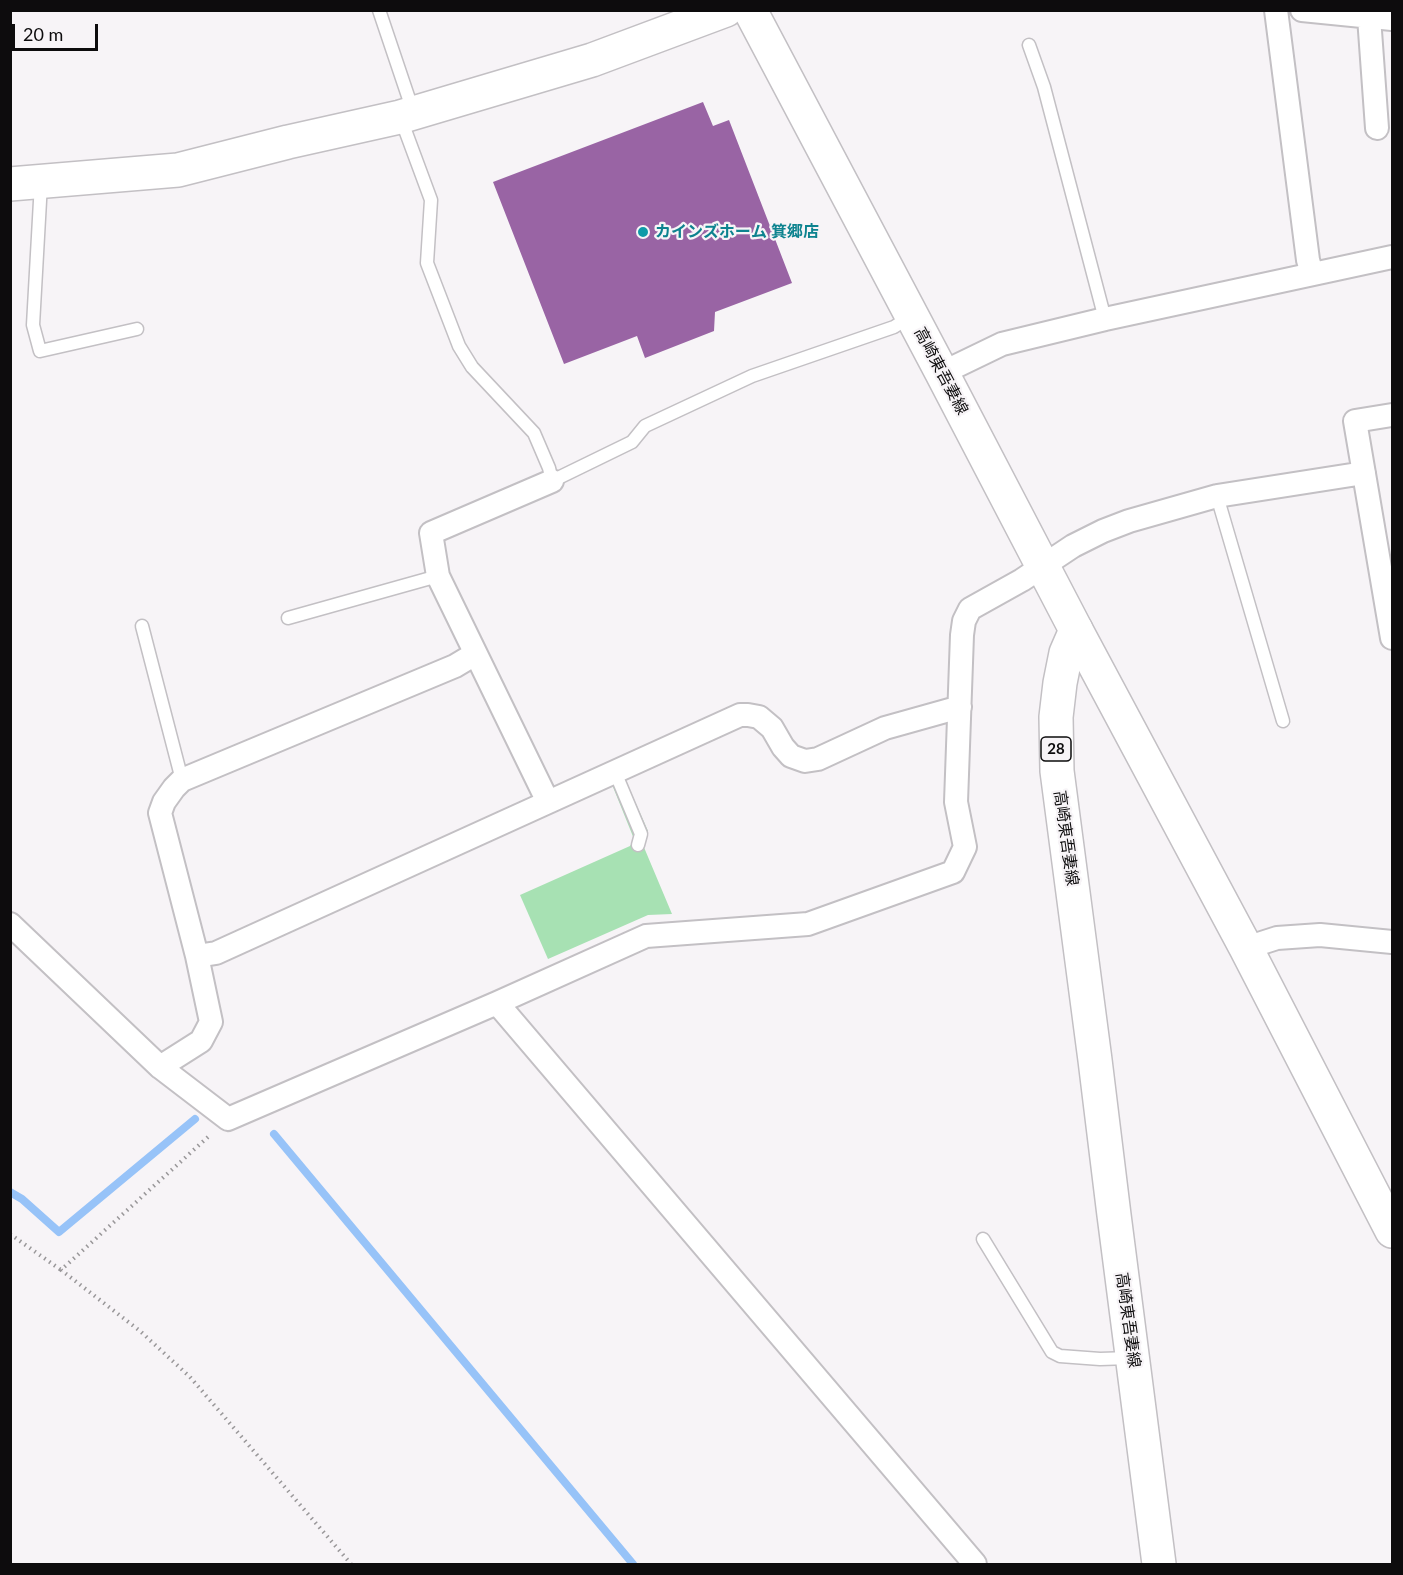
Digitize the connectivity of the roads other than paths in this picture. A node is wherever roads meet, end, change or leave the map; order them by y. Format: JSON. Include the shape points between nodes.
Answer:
{"nodes":[{"id":1,"x":379,"y":10,"type":"edge"},
{"id":2,"x":726,"y":10,"type":"edge"},
{"id":3,"x":750,"y":10,"type":"edge"},
{"id":4,"x":1276,"y":10,"type":"edge"},
{"id":5,"x":1302,"y":10,"type":"edge"},
{"id":6,"x":1369,"y":17,"type":"junction"},
{"id":7,"x":1392,"y":19,"type":"edge"},
{"id":8,"x":1029,"y":45,"type":"dead end"},
{"id":9,"x":407,"y":114,"type":"junction"},
{"id":10,"x":1377,"y":128,"type":"dead end"},
{"id":11,"x":26,"y":183,"type":"edge"},
{"id":12,"x":1392,"y":257,"type":"edge"},
{"id":13,"x":1312,"y":274,"type":"junction"},
{"id":14,"x":912,"y":316,"type":"junction"},
{"id":15,"x":1105,"y":319,"type":"junction"},
{"id":16,"x":137,"y":329,"type":"dead end"},
{"id":17,"x":942,"y":373,"type":"junction"},
{"id":18,"x":1392,"y":416,"type":"edge"},
{"id":19,"x":1364,"y":473,"type":"junction"},
{"id":20,"x":552,"y":481,"type":"junction"},
{"id":21,"x":1217,"y":496,"type":"junction"},
{"id":22,"x":1042,"y":565,"type":"junction"},
{"id":23,"x":438,"y":576,"type":"junction"},
{"id":24,"x":288,"y":618,"type":"dead end"},
{"id":25,"x":142,"y":626,"type":"dead end"},
{"id":26,"x":1076,"y":630,"type":"junction"},
{"id":27,"x":1392,"y":638,"type":"edge"},
{"id":28,"x":475,"y":654,"type":"junction"},
{"id":29,"x":960,"y":707,"type":"junction"},
{"id":30,"x":1282,"y":721,"type":"dead end"},
{"id":31,"x":615,"y":772,"type":"junction"},
{"id":32,"x":182,"y":780,"type":"junction"},
{"id":33,"x":548,"y":802,"type":"junction"},
{"id":34,"x":638,"y":844,"type":"dead end"},
{"id":35,"x":10,"y":924,"type":"edge"},
{"id":36,"x":1392,"y":942,"type":"edge"},
{"id":37,"x":1246,"y":948,"type":"junction"},
{"id":38,"x":197,"y":956,"type":"junction"},
{"id":39,"x":497,"y":1003,"type":"junction"},
{"id":40,"x":160,"y":1066,"type":"junction"},
{"id":41,"x":1392,"y":1231,"type":"edge"},
{"id":42,"x":983,"y":1239,"type":"dead end"},
{"id":43,"x":1133,"y":1358,"type":"junction"},
{"id":44,"x":975,"y":1564,"type":"edge"},
{"id":45,"x":1159,"y":1564,"type":"edge"}],
"edges":[{"from":1,"to":9,"type":"lane"},
{"from":2,"to":9,"type":"main road","via":[[592,60]]},
{"from":3,"to":14,"type":"main road","name":"高崎東吾妻線"},
{"from":4,"to":13,"type":"street"},
{"from":5,"to":6,"type":"street"},
{"from":6,"to":7,"type":"street"},
{"from":6,"to":10,"type":"street"},
{"from":8,"to":15,"type":"lane","via":[[1044,87]]},
{"from":9,"to":11,"type":"main road","via":[[178,170]]},
{"from":9,"to":20,"type":"lane","via":[[431,200],[428,263],[459,346],[472,367],[534,433]]},
{"from":11,"to":16,"type":"lane","via":[[33,325],[40,351]]},
{"from":12,"to":13,"type":"street"},
{"from":13,"to":15,"type":"street"},
{"from":14,"to":17,"type":"main road","name":"高崎東吾妻線"},
{"from":14,"to":20,"type":"lane","via":[[894,327],[752,376],[645,426],[632,442]]},
{"from":15,"to":17,"type":"street","via":[[1002,344]]},
{"from":17,"to":22,"type":"main road","name":"高崎東吾妻線"},
{"from":18,"to":19,"type":"street","via":[[1355,421]]},
{"from":19,"to":21,"type":"street"},
{"from":19,"to":27,"type":"street"},
{"from":20,"to":23,"type":"street","via":[[431,533]]},
{"from":21,"to":22,"type":"street","via":[[1129,520]]},
{"from":21,"to":30,"type":"lane"},
{"from":22,"to":26,"type":"main road","name":"高崎東吾妻線"},
{"from":22,"to":29,"type":"street","via":[[970,609],[962,635]]},
{"from":23,"to":24,"type":"lane"},
{"from":23,"to":28,"type":"street"},
{"from":25,"to":32,"type":"lane"},
{"from":26,"to":37,"type":"main road"},
{"from":26,"to":43,"type":"main road","name":"高崎東吾妻線","number":"28","via":[[1060,682],[1057,771]]},
{"from":28,"to":32,"type":"street","via":[[455,666]]},
{"from":28,"to":33,"type":"street"},
{"from":29,"to":31,"type":"street","via":[[885,728],[818,759],[805,761],[791,756],[772,728],[759,717],[740,716]]},
{"from":29,"to":39,"type":"street","via":[[956,802],[965,847],[953,872],[808,924],[646,936]]},
{"from":31,"to":33,"type":"street"},
{"from":31,"to":34,"type":"lane","via":[[641,834]]},
{"from":32,"to":38,"type":"street","via":[[160,813]]},
{"from":33,"to":38,"type":"street","via":[[216,953]]},
{"from":35,"to":40,"type":"street"},
{"from":36,"to":37,"type":"street","via":[[1320,936],[1277,938]]},
{"from":37,"to":41,"type":"main road"},
{"from":38,"to":40,"type":"street","via":[[211,1022],[201,1041]]},
{"from":39,"to":40,"type":"street","via":[[228,1119]]},
{"from":39,"to":44,"type":"street"},
{"from":42,"to":43,"type":"lane","via":[[1052,1352],[1070,1357]]},
{"from":43,"to":45,"type":"main road","name":"高崎東吾妻線","number":"28"}]}
